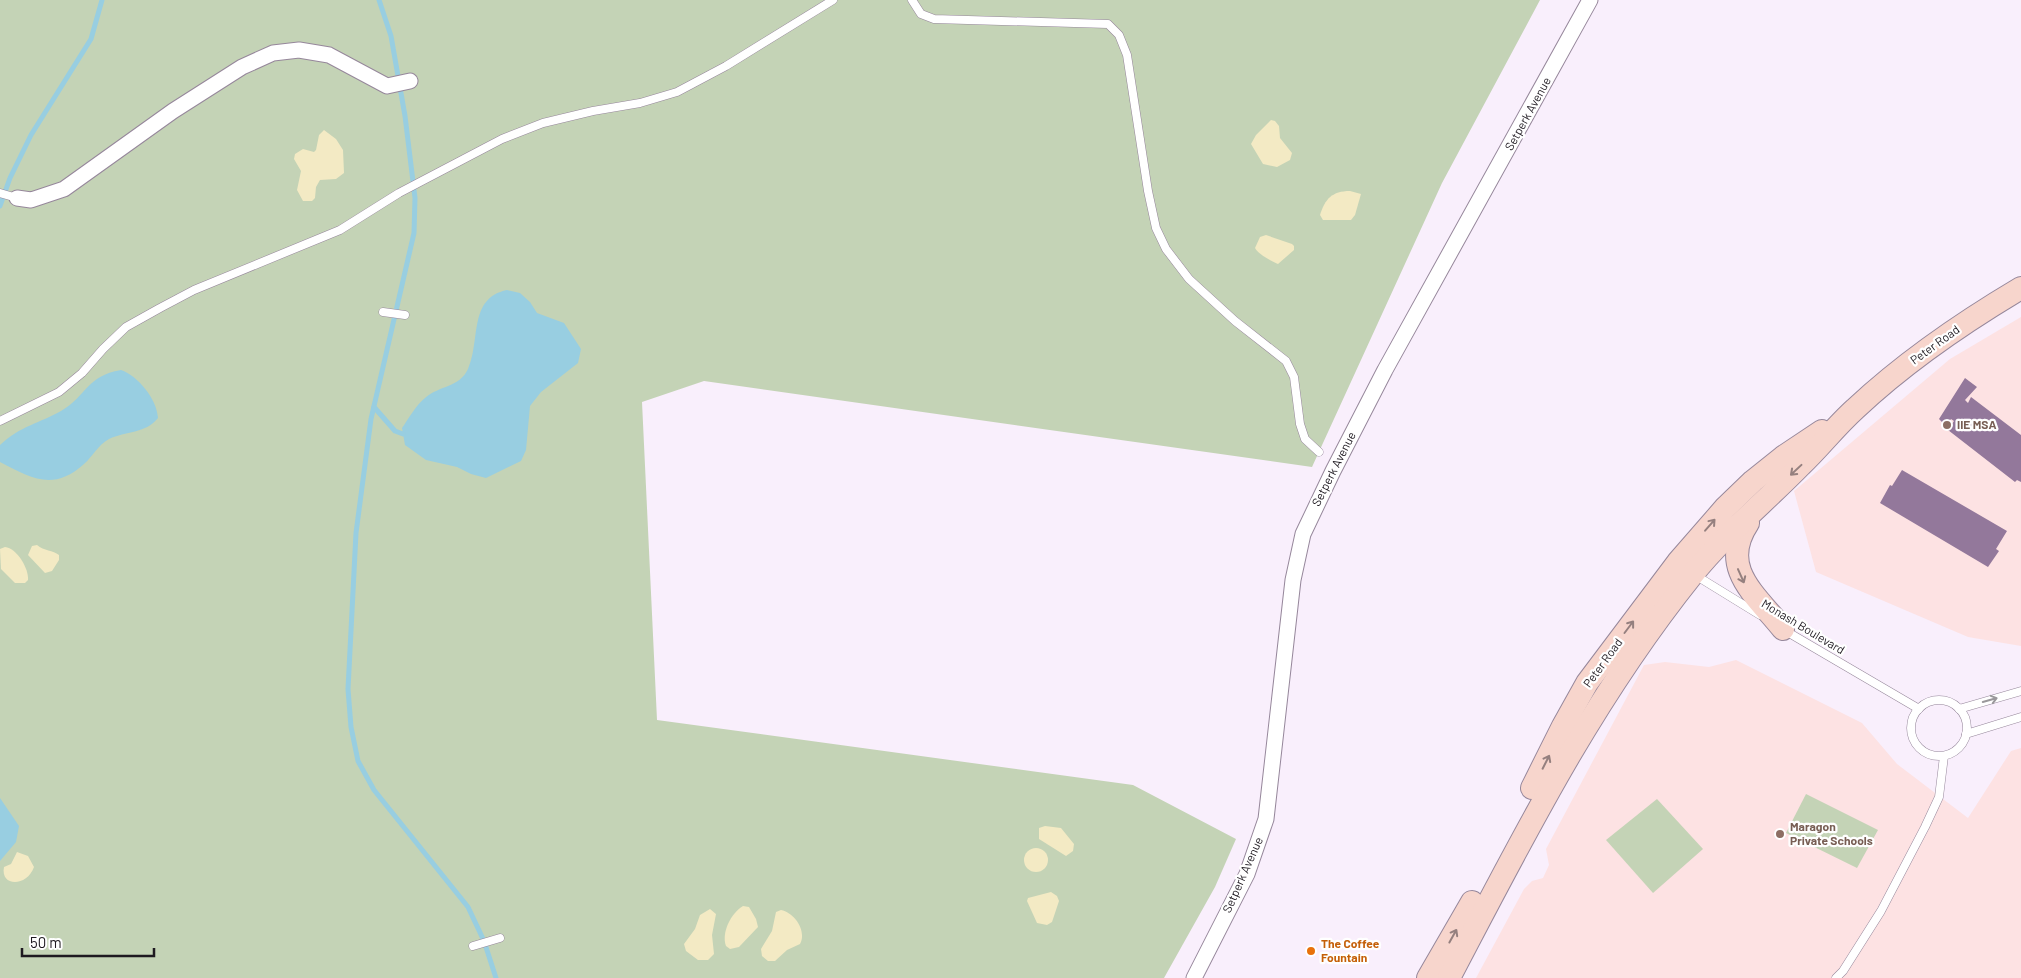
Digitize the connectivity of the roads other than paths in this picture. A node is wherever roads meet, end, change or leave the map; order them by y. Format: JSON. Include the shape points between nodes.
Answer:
{"nodes":[{"id":1,"x":834,"y":0,"type":"edge"},
{"id":2,"x":912,"y":0,"type":"edge"},
{"id":3,"x":1590,"y":0,"type":"edge"},
{"id":4,"x":410,"y":81,"type":"dead end"},
{"id":5,"x":0,"y":193,"type":"edge"},
{"id":6,"x":17,"y":198,"type":"joint"},
{"id":7,"x":2021,"y":288,"type":"edge"},
{"id":8,"x":383,"y":312,"type":"dead end"},
{"id":9,"x":405,"y":315,"type":"dead end"},
{"id":10,"x":1854,"y":410,"type":"junction"},
{"id":11,"x":0,"y":421,"type":"edge"},
{"id":12,"x":1320,"y":452,"type":"dead end"},
{"id":13,"x":1762,"y":501,"type":"junction"},
{"id":14,"x":1685,"y":568,"type":"junction"},
{"id":15,"x":1783,"y":629,"type":"junction"},
{"id":16,"x":2021,"y":691,"type":"edge"},
{"id":17,"x":1918,"y":709,"type":"junction"},
{"id":18,"x":1959,"y":709,"type":"junction"},
{"id":19,"x":2021,"y":716,"type":"edge"},
{"id":20,"x":1966,"y":734,"type":"junction"},
{"id":21,"x":1944,"y":756,"type":"junction"},
{"id":22,"x":498,"y":938,"type":"dead end"},
{"id":23,"x":473,"y":946,"type":"dead end"},
{"id":24,"x":1194,"y":978,"type":"edge"},
{"id":25,"x":1428,"y":978,"type":"edge"},
{"id":26,"x":1449,"y":978,"type":"edge"},
{"id":27,"x":1836,"y":978,"type":"edge"}],
"edges":[{"from":1,"to":11,"type":"lane","via":[[677,92],[543,123],[502,139],[402,191],[340,230],[194,290],[126,328],[59,392]]},
{"from":2,"to":12,"type":"lane","via":[[921,14],[934,19],[1108,24],[1119,35],[1132,80],[1156,228],[1166,249],[1189,279],[1286,361],[1294,377],[1305,439]]},
{"from":3,"to":24,"type":"street","name":"Setperk Avenue","via":[[1385,370],[1303,534],[1293,580],[1266,819],[1247,874]]},
{"from":4,"to":6,"type":"street","via":[[387,86],[329,55],[299,50],[273,53],[242,67],[173,111],[64,189],[31,200]]},
{"from":5,"to":6,"type":"lane"},
{"from":7,"to":10,"type":"main road","name":"Peter Road","via":[[1935,344]]},
{"from":8,"to":9,"type":"lane"},
{"from":10,"to":13,"type":"main road","name":"Peter Road","one_way":true,"via":[[1800,467]]},
{"from":14,"to":10,"type":"main road","name":"Peter Road","one_way":true,"via":[[1725,508],[1753,481]]},
{"from":13,"to":14,"type":"main road","name":"Peter Road"},
{"from":13,"to":15,"type":"main road","one_way":true,"via":[[1738,537],[1738,570],[1744,583]]},
{"from":14,"to":15,"type":"lane","name":"Monash Boulevard"},
{"from":25,"to":14,"type":"main road","name":"Peter Road","one_way":true,"via":[[1486,876],[1587,683]]},
{"from":14,"to":26,"type":"main road","name":"Peter Road","via":[[1564,760]]},
{"from":15,"to":17,"type":"lane","name":"Monash Boulevard"},
{"from":18,"to":16,"type":"lane","one_way":true},
{"from":17,"to":18,"type":"lane","via":[[1932,701]]},
{"from":17,"to":21,"type":"lane","via":[[1911,724],[1914,742],[1926,754]]},
{"from":18,"to":20,"type":"lane","via":[[1966,721]]},
{"from":19,"to":20,"type":"lane"},
{"from":20,"to":21,"type":"lane","via":[[1958,748]]},
{"from":21,"to":27,"type":"lane","via":[[1939,797],[1925,827],[1881,911]]},
{"from":22,"to":23,"type":"lane"}]}
